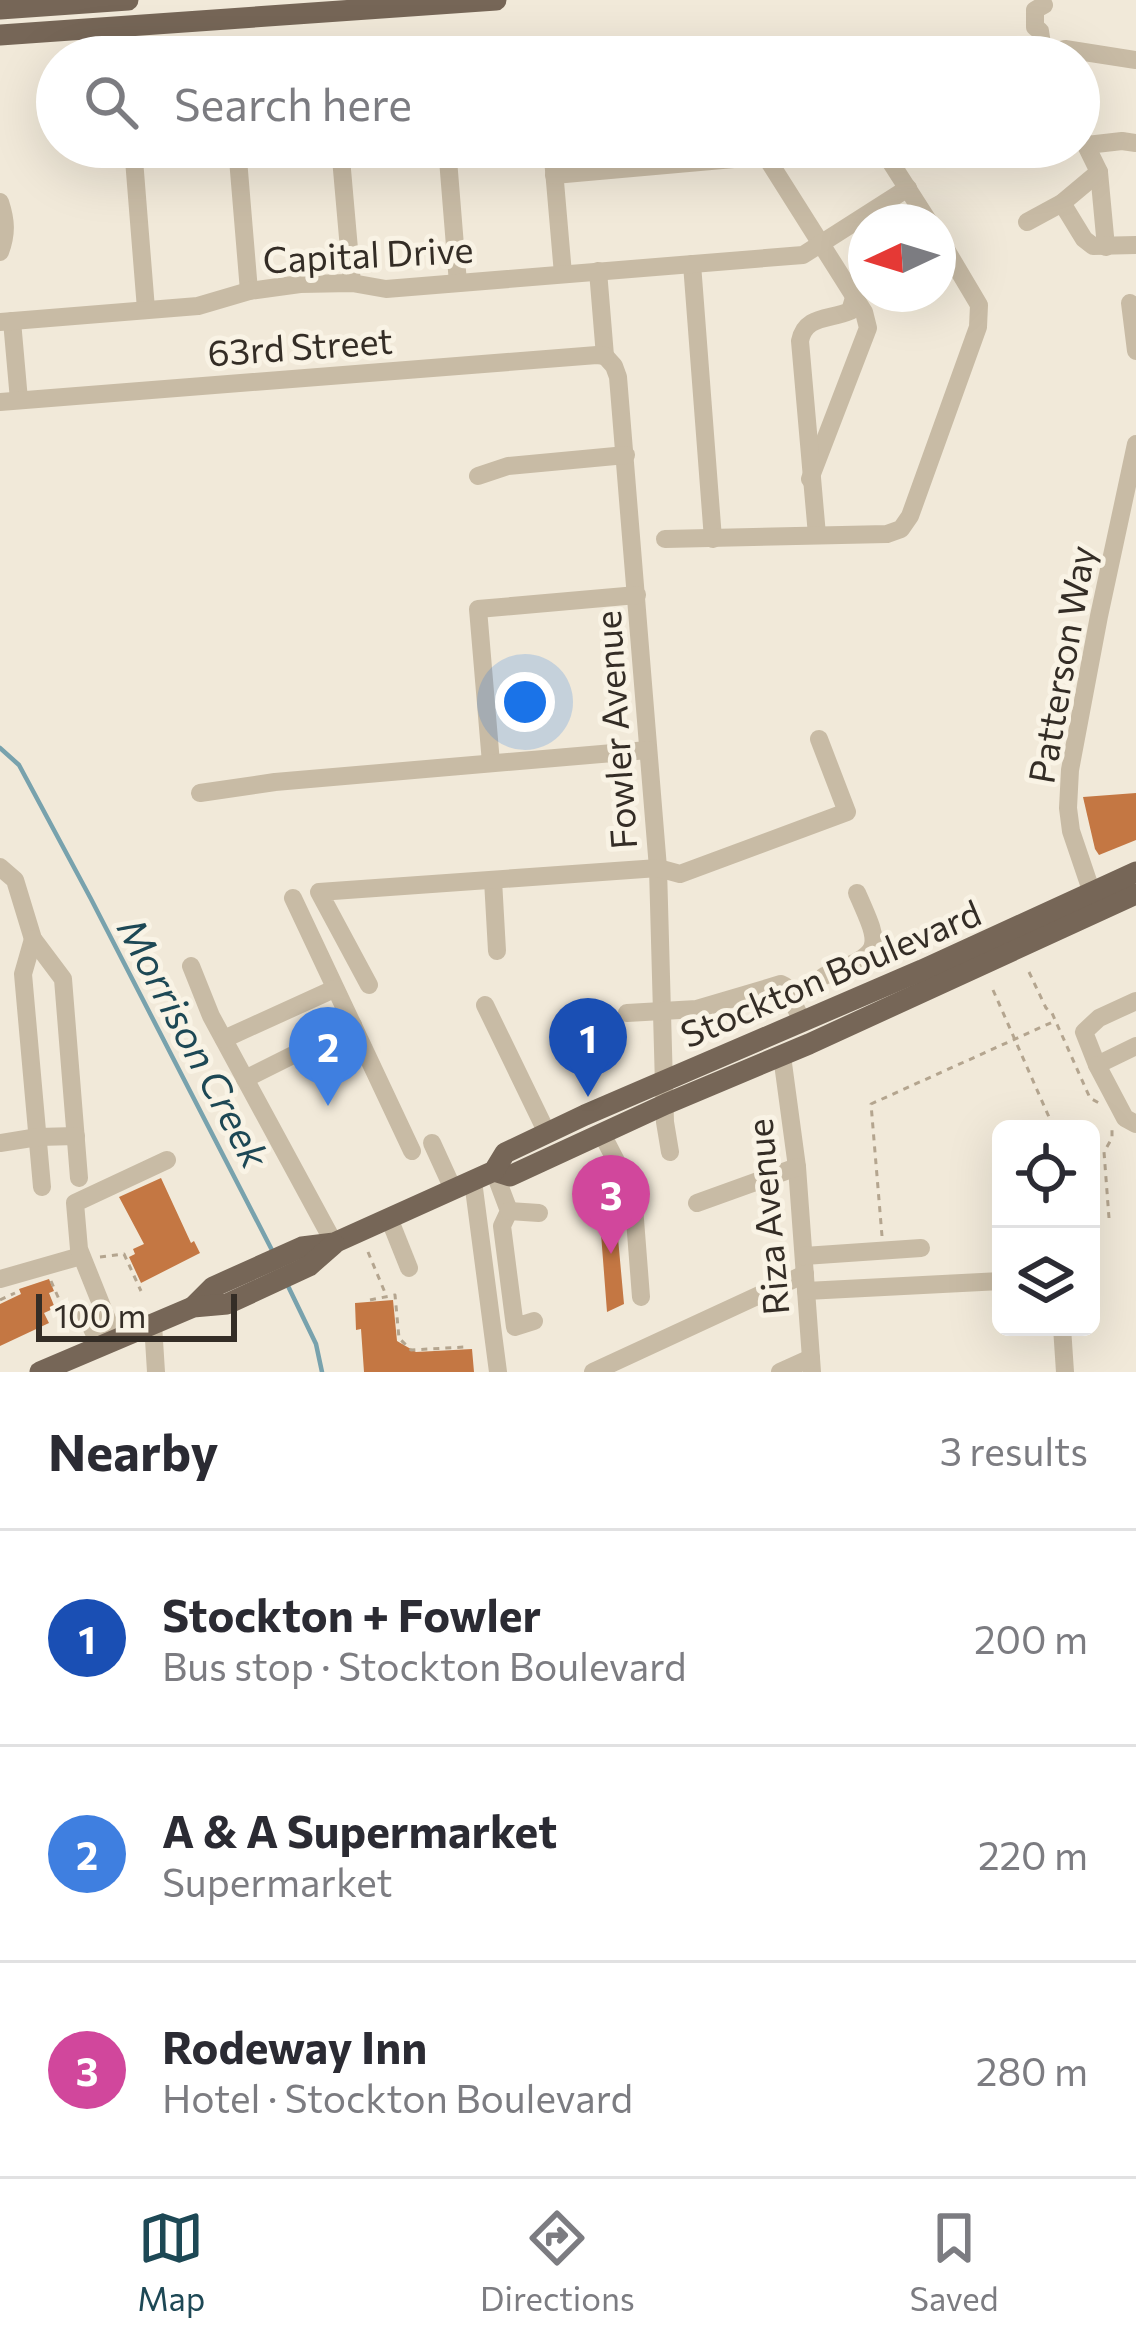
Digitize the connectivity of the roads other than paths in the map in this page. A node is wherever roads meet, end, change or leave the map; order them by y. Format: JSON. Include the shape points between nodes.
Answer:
{"nodes":[{"id":1,"x":128,"y":0,"type":"edge"},
{"id":2,"x":496,"y":0,"type":"edge"},
{"id":3,"x":1044,"y":2,"type":"edge"},
{"id":4,"x":0,"y":9,"type":"edge"},
{"id":5,"x":0,"y":35,"type":"edge"},
{"id":6,"x":1041,"y":36,"type":"edge"},
{"id":7,"x":1100,"y":54,"type":"edge"},
{"id":8,"x":1136,"y":60,"type":"edge"},
{"id":9,"x":1100,"y":139,"type":"edge"},
{"id":10,"x":1136,"y":143,"type":"edge"},
{"id":11,"x":135,"y":168,"type":"edge"},
{"id":12,"x":239,"y":168,"type":"edge"},
{"id":13,"x":342,"y":168,"type":"edge"},
{"id":14,"x":449,"y":168,"type":"edge"},
{"id":15,"x":554,"y":168,"type":"edge"},
{"id":16,"x":633,"y":168,"type":"edge"},
{"id":17,"x":774,"y":168,"type":"edge"},
{"id":18,"x":895,"y":168,"type":"edge"},
{"id":19,"x":1097,"y":168,"type":"edge"},
{"id":20,"x":1099,"y":172,"type":"junction"},
{"id":21,"x":554,"y":175,"type":"junction"},
{"id":22,"x":908,"y":188,"type":"junction"},
{"id":23,"x":0,"y":202,"type":"edge"},
{"id":24,"x":1062,"y":202,"type":"junction"},
{"id":25,"x":918,"y":204,"type":"edge"},
{"id":26,"x":1027,"y":222,"type":"dead end"},
{"id":27,"x":820,"y":242,"type":"junction"},
{"id":28,"x":1136,"y":245,"type":"edge"},
{"id":29,"x":1106,"y":247,"type":"junction"},
{"id":30,"x":0,"y":252,"type":"edge"},
{"id":31,"x":692,"y":264,"type":"junction"},
{"id":32,"x":956,"y":266,"type":"edge"},
{"id":33,"x":598,"y":271,"type":"junction"},
{"id":34,"x":562,"y":274,"type":"junction"},
{"id":35,"x":352,"y":283,"type":"junction"},
{"id":36,"x":458,"y":284,"type":"junction"},
{"id":37,"x":848,"y":288,"type":"edge"},
{"id":38,"x":249,"y":291,"type":"junction"},
{"id":39,"x":1130,"y":304,"type":"dead end"},
{"id":40,"x":146,"y":309,"type":"junction"},
{"id":41,"x":848,"y":311,"type":"edge"},
{"id":42,"x":864,"y":312,"type":"edge"},
{"id":43,"x":6,"y":321,"type":"edge"},
{"id":44,"x":1136,"y":351,"type":"edge"},
{"id":45,"x":605,"y":356,"type":"junction"},
{"id":46,"x":9,"y":401,"type":"edge"},
{"id":47,"x":1136,"y":444,"type":"edge"},
{"id":48,"x":626,"y":455,"type":"junction"},
{"id":49,"x":478,"y":476,"type":"dead end"},
{"id":50,"x":810,"y":479,"type":"junction"},
{"id":51,"x":817,"y":536,"type":"junction"},
{"id":52,"x":665,"y":539,"type":"dead end"},
{"id":53,"x":712,"y":539,"type":"junction"},
{"id":54,"x":637,"y":596,"type":"junction"},
{"id":55,"x":819,"y":739,"type":"dead end"},
{"id":56,"x":649,"y":750,"type":"junction"},
{"id":57,"x":490,"y":764,"type":"junction"},
{"id":58,"x":1070,"y":770,"type":"junction"},
{"id":59,"x":1092,"y":771,"type":"dead end"},
{"id":60,"x":200,"y":793,"type":"dead end"},
{"id":61,"x":0,"y":866,"type":"edge"},
{"id":62,"x":658,"y":868,"type":"junction"},
{"id":63,"x":1136,"y":872,"type":"edge"},
{"id":64,"x":493,"y":880,"type":"junction"},
{"id":65,"x":856,"y":892,"type":"dead end"},
{"id":66,"x":1092,"y":893,"type":"junction"},
{"id":67,"x":1136,"y":894,"type":"edge"},
{"id":68,"x":293,"y":898,"type":"dead end"},
{"id":69,"x":33,"y":939,"type":"junction"},
{"id":70,"x":497,"y":951,"type":"dead end"},
{"id":71,"x":993,"y":958,"type":"junction"},
{"id":72,"x":850,"y":965,"type":"junction"},
{"id":73,"x":191,"y":966,"type":"dead end"},
{"id":74,"x":824,"y":976,"type":"dead end"},
{"id":75,"x":369,"y":986,"type":"dead end"},
{"id":76,"x":334,"y":989,"type":"junction"},
{"id":77,"x":863,"y":995,"type":"junction"},
{"id":78,"x":1136,"y":1001,"type":"edge"},
{"id":79,"x":485,"y":1005,"type":"dead end"},
{"id":80,"x":662,"y":1010,"type":"junction"},
{"id":81,"x":627,"y":1013,"type":"dead end"},
{"id":82,"x":802,"y":1021,"type":"junction"},
{"id":83,"x":353,"y":1025,"type":"junction"},
{"id":84,"x":770,"y":1035,"type":"junction"},
{"id":85,"x":224,"y":1039,"type":"junction"},
{"id":86,"x":1136,"y":1046,"type":"edge"},
{"id":87,"x":782,"y":1056,"type":"junction"},
{"id":88,"x":1097,"y":1065,"type":"junction"},
{"id":89,"x":665,"y":1078,"type":"junction"},
{"id":90,"x":245,"y":1079,"type":"junction"},
{"id":91,"x":666,"y":1104,"type":"junction"},
{"id":92,"x":1136,"y":1124,"type":"edge"},
{"id":93,"x":547,"y":1133,"type":"junction"},
{"id":94,"x":602,"y":1134,"type":"junction"},
{"id":95,"x":76,"y":1136,"type":"junction"},
{"id":96,"x":38,"y":1137,"type":"junction"},
{"id":97,"x":0,"y":1143,"type":"edge"},
{"id":98,"x":432,"y":1143,"type":"dead end"},
{"id":99,"x":412,"y":1151,"type":"dead end"},
{"id":100,"x":670,"y":1152,"type":"dead end"},
{"id":101,"x":167,"y":1160,"type":"dead end"},
{"id":102,"x":797,"y":1167,"type":"junction"},
{"id":103,"x":79,"y":1178,"type":"dead end"},
{"id":104,"x":473,"y":1180,"type":"junction"},
{"id":105,"x":42,"y":1187,"type":"dead end"},
{"id":106,"x":697,"y":1203,"type":"dead end"},
{"id":107,"x":508,"y":1211,"type":"junction"},
{"id":108,"x":538,"y":1213,"type":"dead end"},
{"id":109,"x":389,"y":1218,"type":"junction"},
{"id":110,"x":334,"y":1244,"type":"junction"},
{"id":111,"x":920,"y":1248,"type":"dead end"},
{"id":112,"x":106,"y":1263,"type":"dead end"},
{"id":113,"x":69,"y":1266,"type":"junction"},
{"id":114,"x":409,"y":1268,"type":"dead end"},
{"id":115,"x":805,"y":1273,"type":"junction"},
{"id":116,"x":261,"y":1277,"type":"junction"},
{"id":117,"x":992,"y":1281,"type":"edge"},
{"id":118,"x":7,"y":1282,"type":"edge"},
{"id":119,"x":641,"y":1297,"type":"dead end"},
{"id":120,"x":193,"y":1307,"type":"junction"},
{"id":121,"x":77,"y":1317,"type":"road end"},
{"id":122,"x":534,"y":1321,"type":"dead end"},
{"id":123,"x":153,"y":1324,"type":"junction"},
{"id":124,"x":1063,"y":1336,"type":"edge"},
{"id":125,"x":97,"y":1352,"type":"edge"},
{"id":126,"x":811,"y":1365,"type":"edge"},
{"id":127,"x":40,"y":1372,"type":"edge"},
{"id":128,"x":156,"y":1372,"type":"edge"},
{"id":129,"x":498,"y":1372,"type":"edge"},
{"id":130,"x":593,"y":1372,"type":"edge"},
{"id":131,"x":780,"y":1372,"type":"edge"},
{"id":132,"x":1066,"y":1372,"type":"edge"}],
"edges":[{"from":1,"to":4,"type":"main road"},
{"from":2,"to":5,"type":"main road"},
{"from":3,"to":6,"type":"street","via":[[1035,10]]},
{"from":7,"to":8,"type":"street"},
{"from":9,"to":10,"type":"street"},
{"from":11,"to":40,"type":"street"},
{"from":12,"to":38,"type":"street"},
{"from":13,"to":35,"type":"street"},
{"from":14,"to":36,"type":"street"},
{"from":15,"to":21,"type":"street"},
{"from":16,"to":21,"type":"street"},
{"from":17,"to":27,"type":"street"},
{"from":18,"to":22,"type":"street"},
{"from":19,"to":20,"type":"street"},
{"from":20,"to":24,"type":"street"},
{"from":20,"to":29,"type":"street"},
{"from":21,"to":34,"type":"street"},
{"from":22,"to":25,"type":"street"},
{"from":22,"to":27,"type":"street","name":"Capital Drive"},
{"from":23,"to":30,"type":"street"},
{"from":24,"to":26,"type":"street"},
{"from":24,"to":29,"type":"street","via":[[1084,238]]},
{"from":27,"to":31,"type":"street","name":"Capital Drive","via":[[802,255]]},
{"from":27,"to":37,"type":"street"},
{"from":28,"to":29,"type":"street"},
{"from":31,"to":33,"type":"street","name":"Capital Drive"},
{"from":31,"to":53,"type":"street"},
{"from":32,"to":51,"type":"street","via":[[979,304],[978,327],[910,516],[887,534]]},
{"from":33,"to":34,"type":"street","name":"Capital Drive"},
{"from":33,"to":45,"type":"street"},
{"from":34,"to":36,"type":"street","name":"Capital Drive"},
{"from":35,"to":36,"type":"street","name":"Capital Drive"},
{"from":35,"to":38,"type":"street","name":"Capital Drive"},
{"from":38,"to":40,"type":"street","name":"Capital Drive"},
{"from":39,"to":44,"type":"street"},
{"from":40,"to":43,"type":"street","name":"Capital Drive"},
{"from":41,"to":50,"type":"street","via":[[813,321],[800,341]]},
{"from":42,"to":50,"type":"street","via":[[868,328]]},
{"from":43,"to":46,"type":"street"},
{"from":45,"to":46,"type":"street","name":"63rd Street"},
{"from":45,"to":48,"type":"street","name":"Fowler Avenue","via":[[618,377]]},
{"from":47,"to":58,"type":"street","name":"Patterson Way"},
{"from":48,"to":49,"type":"street"},
{"from":48,"to":54,"type":"street","name":"Fowler Avenue"},
{"from":50,"to":51,"type":"street"},
{"from":51,"to":53,"type":"street"},
{"from":52,"to":53,"type":"street"},
{"from":54,"to":56,"type":"street","name":"Fowler Avenue"},
{"from":54,"to":57,"type":"street","via":[[478,609]]},
{"from":55,"to":62,"type":"street","via":[[847,812],[680,874]]},
{"from":56,"to":57,"type":"street"},
{"from":56,"to":62,"type":"street","name":"Fowler Avenue"},
{"from":57,"to":60,"type":"street"},
{"from":58,"to":59,"type":"street"},
{"from":58,"to":66,"type":"street","name":"Patterson Way","via":[[1071,831]]},
{"from":61,"to":69,"type":"street","via":[[15,880]]},
{"from":62,"to":64,"type":"street"},
{"from":62,"to":80,"type":"street","name":"Fowler Avenue"},
{"from":63,"to":66,"type":"main road","name":"Stockton Boulevard"},
{"from":64,"to":70,"type":"street"},
{"from":64,"to":75,"type":"street","via":[[320,892]]},
{"from":65,"to":72,"type":"street","via":[[875,944]]},
{"from":66,"to":71,"type":"main road","via":[[1080,908],[1002,941]]},
{"from":66,"to":77,"type":"main road","name":"Stockton Boulevard"},
{"from":67,"to":71,"type":"main road","name":"Stockton Boulevard"},
{"from":68,"to":76,"type":"street"},
{"from":69,"to":95,"type":"street","via":[[63,979]]},
{"from":69,"to":96,"type":"street","via":[[22,974]]},
{"from":71,"to":87,"type":"main road","name":"Stockton Boulevard"},
{"from":72,"to":74,"type":"street"},
{"from":72,"to":77,"type":"street"},
{"from":73,"to":85,"type":"street"},
{"from":76,"to":83,"type":"street"},
{"from":76,"to":85,"type":"street"},
{"from":77,"to":82,"type":"main road","name":"Stockton Boulevard"},
{"from":78,"to":88,"type":"street","via":[[1084,1032]]},
{"from":79,"to":93,"type":"street"},
{"from":80,"to":81,"type":"street"},
{"from":80,"to":82,"type":"street","via":[[697,1009],[781,984]]},
{"from":80,"to":89,"type":"street","name":"Fowler Avenue"},
{"from":82,"to":84,"type":"main road","name":"Stockton Boulevard"},
{"from":83,"to":90,"type":"street"},
{"from":83,"to":99,"type":"street"},
{"from":84,"to":87,"type":"main road"},
{"from":84,"to":89,"type":"main road","name":"Stockton Boulevard"},
{"from":85,"to":90,"type":"street"},
{"from":86,"to":88,"type":"street"},
{"from":87,"to":91,"type":"main road","name":"Stockton Boulevard"},
{"from":87,"to":102,"type":"street","name":"Riza Avenue"},
{"from":88,"to":92,"type":"street"},
{"from":89,"to":91,"type":"street","name":"Fowler Avenue"},
{"from":89,"to":93,"type":"main road","name":"Stockton Boulevard"},
{"from":90,"to":110,"type":"street"},
{"from":91,"to":94,"type":"main road","name":"Stockton Boulevard"},
{"from":91,"to":100,"type":"street","name":"Fowler Avenue"},
{"from":93,"to":104,"type":"main road","name":"Stockton Boulevard"},
{"from":94,"to":104,"type":"main road","name":"Stockton Boulevard","via":[[510,1176]]},
{"from":94,"to":119,"type":"street","via":[[633,1194]]},
{"from":95,"to":96,"type":"street"},
{"from":95,"to":103,"type":"street"},
{"from":96,"to":97,"type":"street"},
{"from":96,"to":105,"type":"street"},
{"from":98,"to":104,"type":"street"},
{"from":101,"to":113,"type":"street","via":[[75,1203]]},
{"from":102,"to":106,"type":"street"},
{"from":102,"to":115,"type":"street","name":"Riza Avenue"},
{"from":104,"to":107,"type":"street"},
{"from":104,"to":109,"type":"main road","name":"Stockton Boulevard"},
{"from":104,"to":129,"type":"street"},
{"from":107,"to":108,"type":"street"},
{"from":107,"to":122,"type":"street","via":[[502,1226],[515,1327]]},
{"from":109,"to":110,"type":"main road","name":"Stockton Boulevard"},
{"from":109,"to":114,"type":"street"},
{"from":110,"to":116,"type":"main road","name":"Stockton Boulevard"},
{"from":111,"to":115,"type":"street"},
{"from":112,"to":113,"type":"street"},
{"from":113,"to":118,"type":"street"},
{"from":113,"to":125,"type":"street"},
{"from":115,"to":117,"type":"street"},
{"from":115,"to":126,"type":"street","name":"Riza Avenue"},
{"from":115,"to":130,"type":"street"},
{"from":116,"to":120,"type":"main road","name":"Stockton Boulevard","via":[[213,1287]]},
{"from":116,"to":120,"type":"main road","name":"Stockton Boulevard","via":[[230,1310]]},
{"from":120,"to":123,"type":"main road","name":"Stockton Boulevard"},
{"from":121,"to":125,"type":"street"},
{"from":123,"to":125,"type":"main road","name":"Stockton Boulevard"},
{"from":123,"to":128,"type":"street"},
{"from":124,"to":132,"type":"street"},
{"from":125,"to":127,"type":"main road","name":"Stockton Boulevard"},
{"from":126,"to":131,"type":"street"}]}
